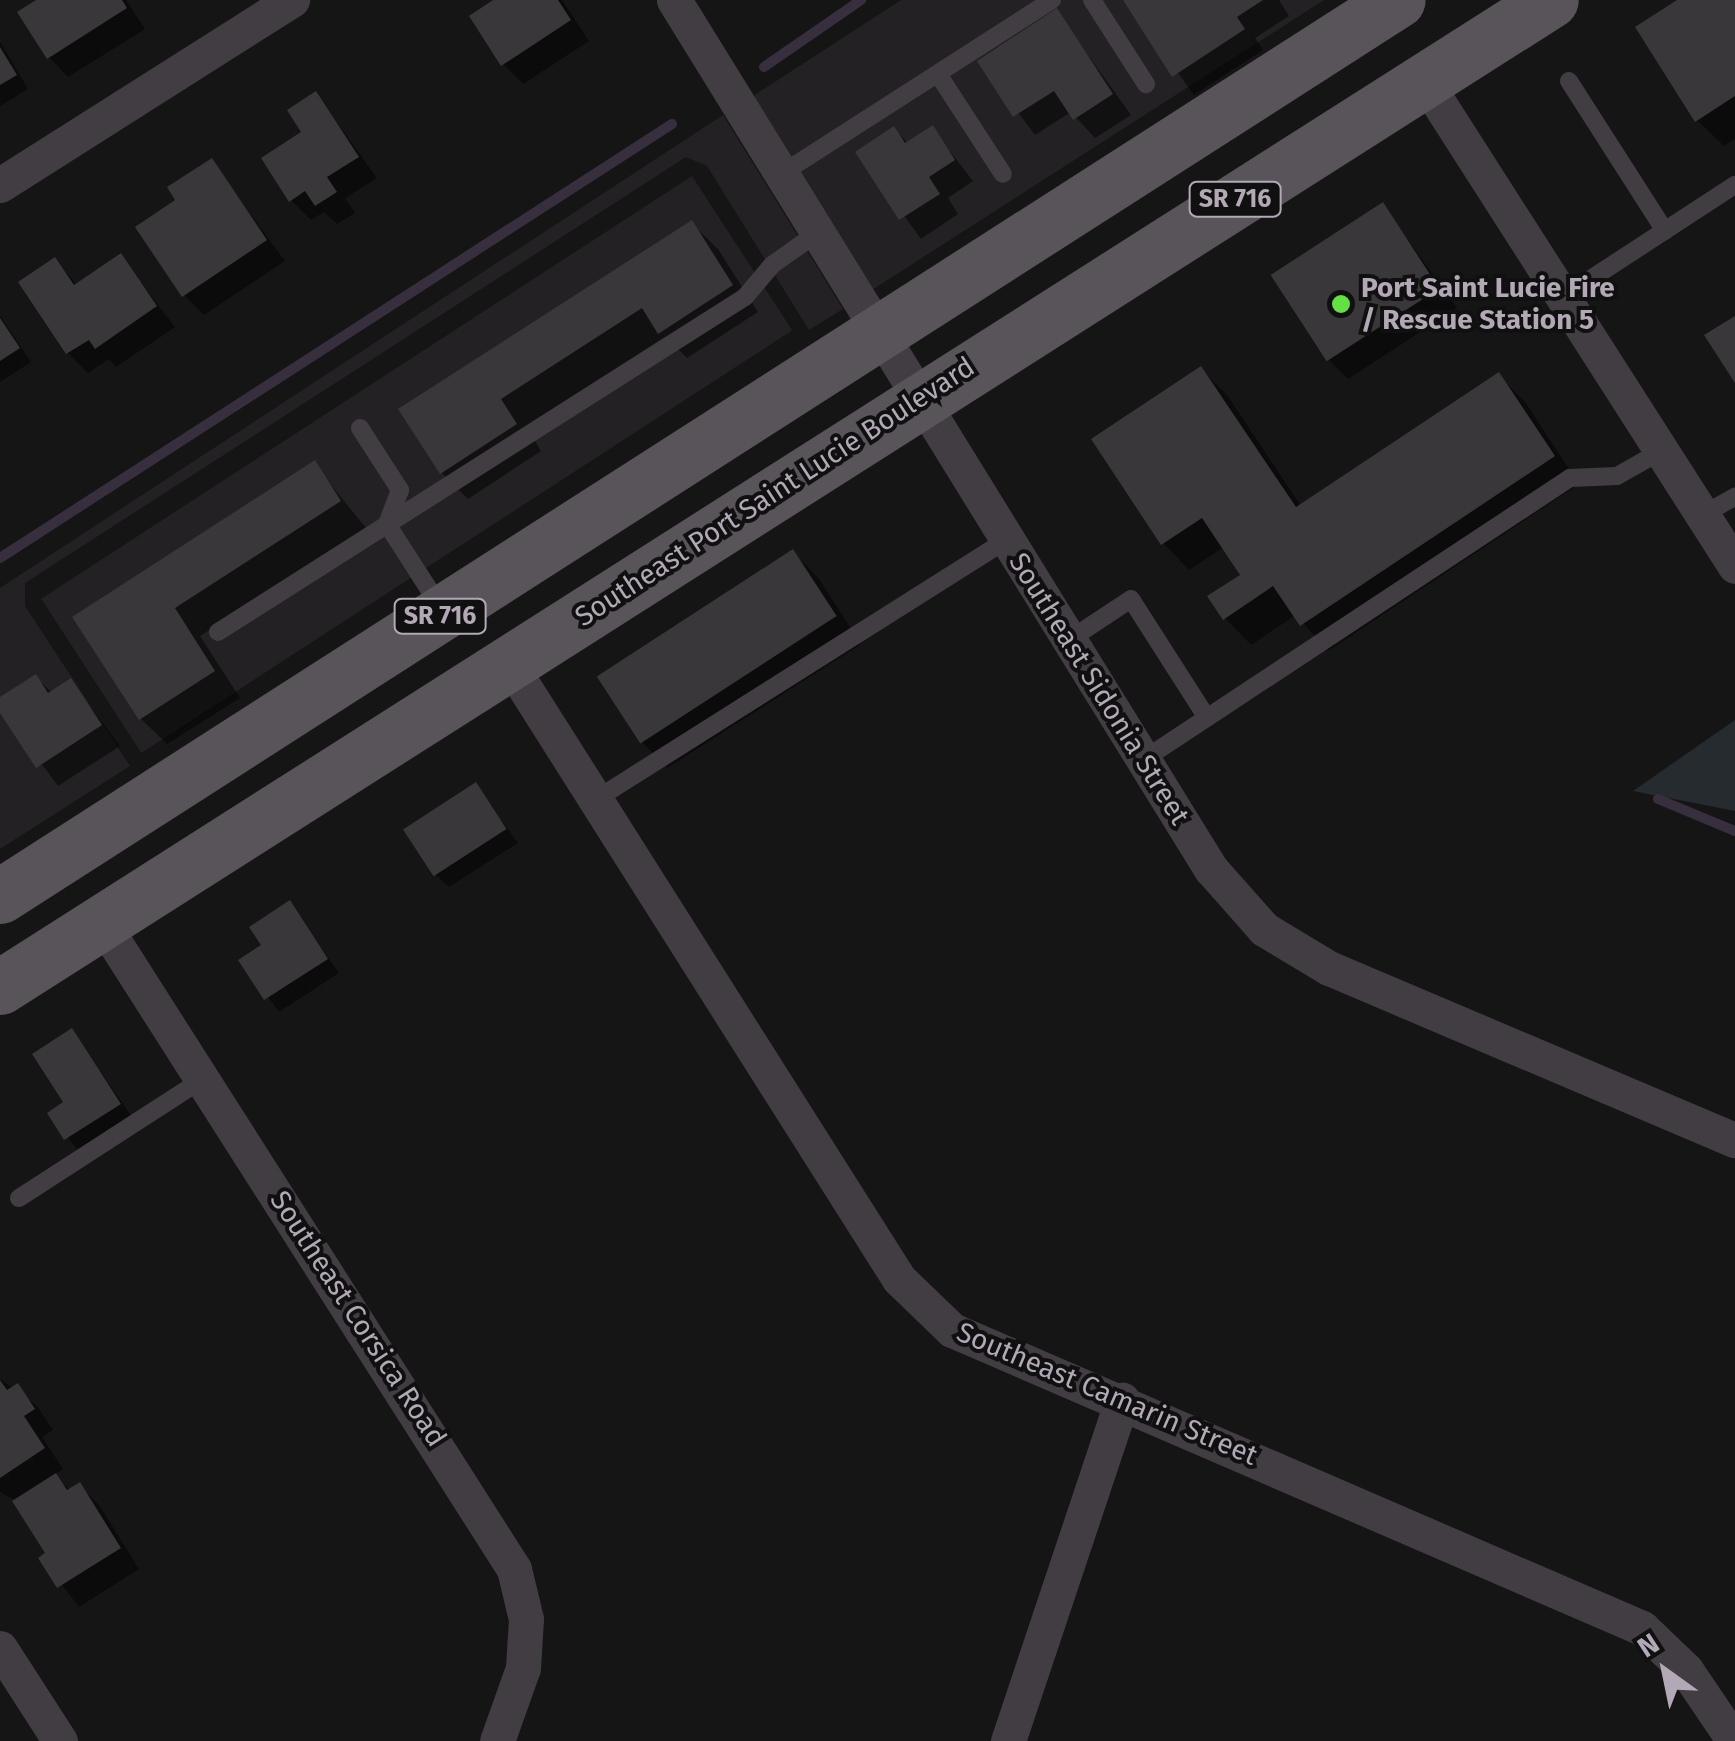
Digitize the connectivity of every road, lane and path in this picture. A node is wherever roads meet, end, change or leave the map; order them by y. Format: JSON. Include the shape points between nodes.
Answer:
{"nodes":[{"id":1,"x":292,"y":0,"type":"edge"},
{"id":2,"x":674,"y":0,"type":"edge"},
{"id":3,"x":1052,"y":0,"type":"edge"},
{"id":4,"x":1092,"y":0,"type":"edge"},
{"id":5,"x":1551,"y":0,"type":"edge"},
{"id":6,"x":1386,"y":3,"type":"edge"},
{"id":7,"x":938,"y":74,"type":"junction"},
{"id":8,"x":1424,"y":80,"type":"junction"},
{"id":9,"x":1569,"y":81,"type":"dead end"},
{"id":10,"x":1146,"y":84,"type":"dead end"},
{"id":11,"x":781,"y":174,"type":"junction"},
{"id":12,"x":1003,"y":174,"type":"dead end"},
{"id":13,"x":0,"y":184,"type":"edge"},
{"id":14,"x":1735,"y":186,"type":"edge"},
{"id":15,"x":1665,"y":231,"type":"junction"},
{"id":16,"x":817,"y":233,"type":"junction"},
{"id":17,"x":1563,"y":297,"type":"junction"},
{"id":18,"x":879,"y":334,"type":"junction"},
{"id":19,"x":919,"y":399,"type":"junction"},
{"id":20,"x":360,"y":428,"type":"dead end"},
{"id":21,"x":1661,"y":450,"type":"junction"},
{"id":22,"x":1735,"y":497,"type":"edge"},
{"id":23,"x":1702,"y":515,"type":"junction"},
{"id":24,"x":388,"y":524,"type":"junction"},
{"id":25,"x":1006,"y":540,"type":"junction"},
{"id":26,"x":1735,"y":566,"type":"edge"},
{"id":27,"x":444,"y":613,"type":"junction"},
{"id":28,"x":218,"y":632,"type":"dead end"},
{"id":29,"x":1069,"y":640,"type":"junction"},
{"id":30,"x":508,"y":663,"type":"junction"},
{"id":31,"x":1207,"y":718,"type":"junction"},
{"id":32,"x":1143,"y":760,"type":"junction"},
{"id":33,"x":596,"y":800,"type":"junction"},
{"id":34,"x":0,"y":896,"type":"edge"},
{"id":35,"x":101,"y":921,"type":"junction"},
{"id":36,"x":0,"y":987,"type":"edge"},
{"id":37,"x":203,"y":1078,"type":"junction"},
{"id":38,"x":1735,"y":1140,"type":"edge"},
{"id":39,"x":19,"y":1198,"type":"dead end"},
{"id":40,"x":1122,"y":1400,"type":"junction"},
{"id":41,"x":0,"y":1648,"type":"edge"},
{"id":42,"x":60,"y":1741,"type":"edge"},
{"id":43,"x":497,"y":1741,"type":"edge"},
{"id":44,"x":1008,"y":1741,"type":"edge"},
{"id":45,"x":1734,"y":1741,"type":"edge"}],
"edges":[{"from":1,"to":13,"type":"street"},
{"from":2,"to":11,"type":"street","name":"Southeast Sidonia Street"},
{"from":3,"to":7,"type":"lane"},
{"from":4,"to":10,"type":"lane"},
{"from":5,"to":8,"type":"main road","name":"Southeast Port Saint Lucie Boulevard","number":"SR 716"},
{"from":6,"to":18,"type":"main road","number":"SR 716"},
{"from":7,"to":11,"type":"lane"},
{"from":7,"to":12,"type":"lane"},
{"from":8,"to":17,"type":"street"},
{"from":8,"to":19,"type":"main road","name":"Southeast Port Saint Lucie Boulevard","number":"SR 716"},
{"from":9,"to":15,"type":"lane"},
{"from":11,"to":16,"type":"street","name":"Southeast Sidonia Street"},
{"from":14,"to":15,"type":"lane"},
{"from":15,"to":17,"type":"lane"},
{"from":16,"to":18,"type":"street","name":"Southeast Sidonia Street"},
{"from":16,"to":24,"type":"lane","via":[[772,264],[745,297]]},
{"from":17,"to":21,"type":"street"},
{"from":18,"to":19,"type":"street","name":"Southeast Sidonia Street"},
{"from":18,"to":27,"type":"main road","number":"SR 716"},
{"from":19,"to":25,"type":"street","name":"Southeast Sidonia Street"},
{"from":19,"to":30,"type":"main road","name":"Southeast Port Saint Lucie Boulevard","number":"SR 716"},
{"from":20,"to":24,"type":"lane","via":[[400,490]]},
{"from":21,"to":23,"type":"street"},
{"from":21,"to":31,"type":"lane","via":[[1617,476],[1570,478]]},
{"from":22,"to":23,"type":"lane"},
{"from":23,"to":26,"type":"street"},
{"from":24,"to":27,"type":"lane"},
{"from":24,"to":28,"type":"lane"},
{"from":25,"to":29,"type":"street","name":"Southeast Sidonia Street"},
{"from":25,"to":33,"type":"lane"},
{"from":27,"to":34,"type":"main road","number":"SR 716"},
{"from":29,"to":31,"type":"lane","via":[[1130,599]]},
{"from":29,"to":32,"type":"street","name":"Southeast Sidonia Street"},
{"from":30,"to":33,"type":"street","name":"Southeast Camarin Street"},
{"from":30,"to":35,"type":"main road","name":"Southeast Port Saint Lucie Boulevard","number":"SR 716"},
{"from":31,"to":32,"type":"lane"},
{"from":32,"to":38,"type":"street","name":"Southeast Sidonia Street","via":[[1211,869],[1264,929],[1329,968]]},
{"from":33,"to":40,"type":"street","name":"Southeast Camarin Street","via":[[899,1279],[952,1330]]},
{"from":35,"to":36,"type":"main road","name":"Southeast Port Saint Lucie Boulevard","number":"SR 716"},
{"from":35,"to":37,"type":"street","name":"Southeast Corsica Road"},
{"from":37,"to":39,"type":"lane"},
{"from":37,"to":43,"type":"street","name":"Southeast Corsica Road","via":[[514,1568],[526,1619],[523,1668]]},
{"from":40,"to":44,"type":"street"},
{"from":40,"to":45,"type":"street","name":"Southeast Camarin Street","via":[[1642,1628],[1686,1670]]},
{"from":41,"to":42,"type":"street"}]}
